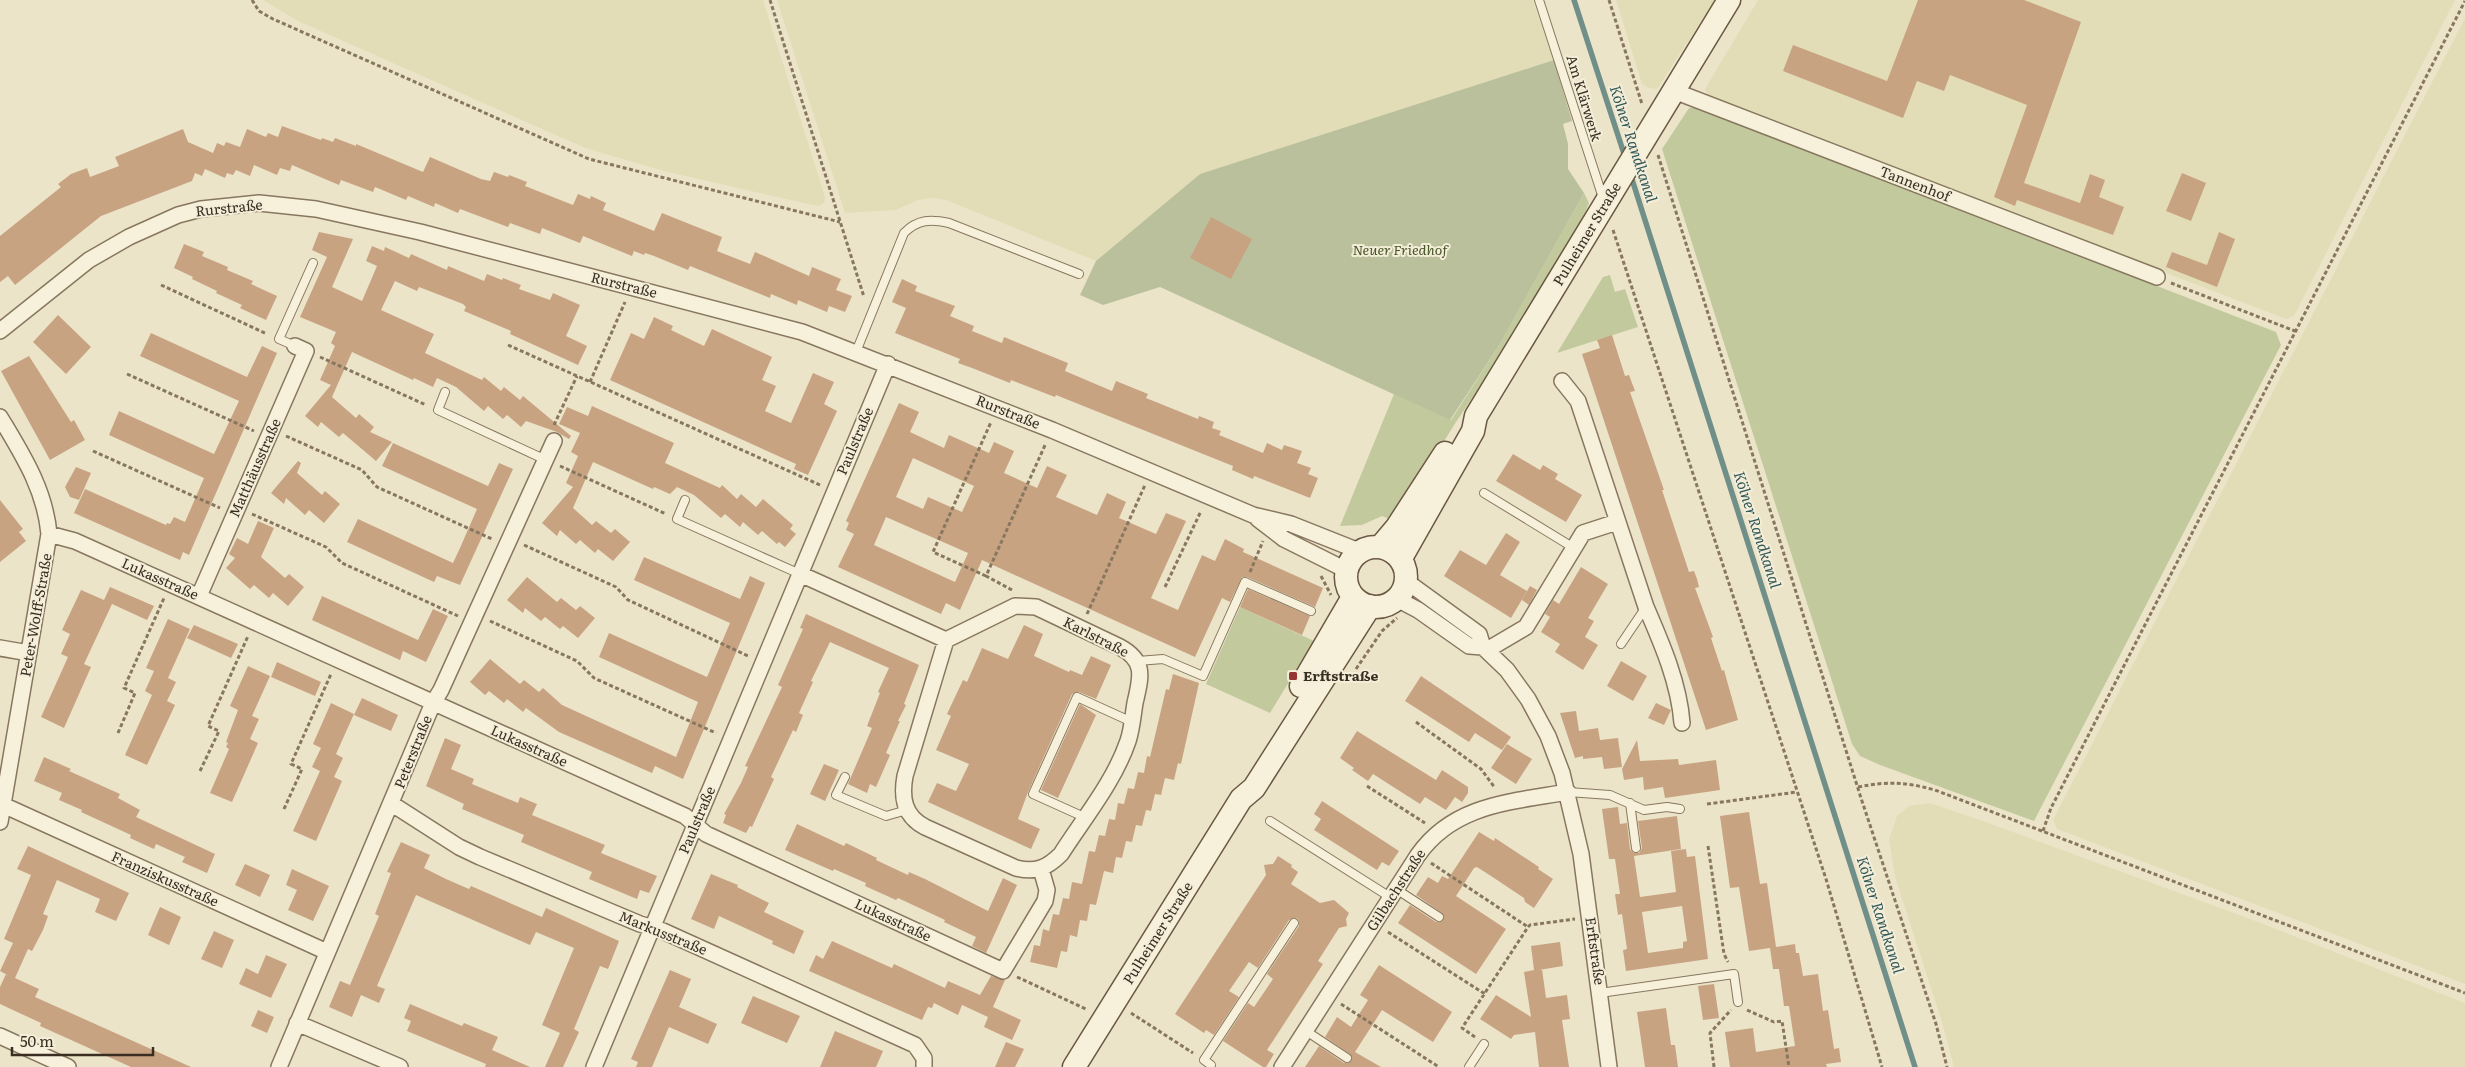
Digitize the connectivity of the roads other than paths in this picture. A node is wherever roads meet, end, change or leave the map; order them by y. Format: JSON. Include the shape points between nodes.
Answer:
{"nodes":[{"id":1,"x":1539,"y":0,"type":"edge"},
{"id":2,"x":1729,"y":0,"type":"edge"},
{"id":3,"x":1674,"y":91,"type":"junction"},
{"id":4,"x":1605,"y":204,"type":"junction"},
{"id":5,"x":313,"y":263,"type":"dead end"},
{"id":6,"x":1079,"y":274,"type":"dead end"},
{"id":7,"x":2157,"y":277,"type":"road end"},
{"id":8,"x":0,"y":331,"type":"edge"},
{"id":9,"x":300,"y":349,"type":"joint"},
{"id":10,"x":856,"y":352,"type":"junction"},
{"id":11,"x":888,"y":364,"type":"junction"},
{"id":12,"x":1562,"y":382,"type":"dead end"},
{"id":13,"x":445,"y":392,"type":"dead end"},
{"id":14,"x":1476,"y":416,"type":"junction"},
{"id":15,"x":0,"y":417,"type":"edge"},
{"id":16,"x":554,"y":441,"type":"road end"},
{"id":17,"x":546,"y":460,"type":"junction"},
{"id":18,"x":1484,"y":493,"type":"dead end"},
{"id":19,"x":685,"y":500,"type":"dead end"},
{"id":20,"x":1253,"y":515,"type":"junction"},
{"id":21,"x":1617,"y":522,"type":"junction"},
{"id":22,"x":49,"y":534,"type":"junction"},
{"id":23,"x":1381,"y":546,"type":"junction"},
{"id":24,"x":1574,"y":548,"type":"junction"},
{"id":25,"x":1358,"y":551,"type":"junction"},
{"id":26,"x":1401,"y":558,"type":"junction"},
{"id":27,"x":1346,"y":570,"type":"junction"},
{"id":28,"x":800,"y":574,"type":"junction"},
{"id":29,"x":1401,"y":590,"type":"junction"},
{"id":30,"x":199,"y":596,"type":"junction"},
{"id":31,"x":1361,"y":602,"type":"junction"},
{"id":32,"x":1646,"y":607,"type":"junction"},
{"id":33,"x":1311,"y":612,"type":"dead end"},
{"id":34,"x":946,"y":640,"type":"junction"},
{"id":35,"x":1621,"y":644,"type":"dead end"},
{"id":36,"x":0,"y":648,"type":"edge"},
{"id":37,"x":1485,"y":648,"type":"junction"},
{"id":38,"x":30,"y":653,"type":"junction"},
{"id":39,"x":1138,"y":661,"type":"junction"},
{"id":40,"x":433,"y":703,"type":"junction"},
{"id":41,"x":1132,"y":722,"type":"junction"},
{"id":42,"x":1682,"y":723,"type":"dead end"},
{"id":43,"x":845,"y":777,"type":"dead end"},
{"id":44,"x":1568,"y":792,"type":"junction"},
{"id":45,"x":1630,"y":803,"type":"junction"},
{"id":46,"x":392,"y":804,"type":"junction"},
{"id":47,"x":3,"y":805,"type":"junction"},
{"id":48,"x":1680,"y":809,"type":"dead end"},
{"id":49,"x":907,"y":810,"type":"junction"},
{"id":50,"x":1084,"y":817,"type":"junction"},
{"id":51,"x":1270,"y":821,"type":"dead end"},
{"id":52,"x":0,"y":822,"type":"edge"},
{"id":53,"x":695,"y":825,"type":"junction"},
{"id":54,"x":1636,"y":848,"type":"dead end"},
{"id":55,"x":1042,"y":869,"type":"junction"},
{"id":56,"x":1393,"y":893,"type":"junction"},
{"id":57,"x":1439,"y":917,"type":"dead end"},
{"id":58,"x":1294,"y":923,"type":"dead end"},
{"id":59,"x":651,"y":927,"type":"junction"},
{"id":60,"x":327,"y":952,"type":"junction"},
{"id":61,"x":1600,"y":993,"type":"junction"},
{"id":62,"x":1738,"y":1002,"type":"road end"},
{"id":63,"x":297,"y":1023,"type":"junction"},
{"id":64,"x":1306,"y":1031,"type":"junction"},
{"id":65,"x":0,"y":1036,"type":"edge"},
{"id":66,"x":1484,"y":1044,"type":"road end"},
{"id":67,"x":1347,"y":1058,"type":"dead end"},
{"id":68,"x":1209,"y":1065,"type":"edge"},
{"id":69,"x":68,"y":1067,"type":"edge"},
{"id":70,"x":279,"y":1067,"type":"edge"},
{"id":71,"x":400,"y":1067,"type":"edge"},
{"id":72,"x":594,"y":1067,"type":"edge"},
{"id":73,"x":924,"y":1067,"type":"edge"},
{"id":74,"x":1074,"y":1067,"type":"edge"},
{"id":75,"x":1282,"y":1067,"type":"edge"},
{"id":76,"x":1469,"y":1067,"type":"edge"},
{"id":77,"x":1609,"y":1067,"type":"edge"}],
"edges":[{"from":1,"to":4,"type":"lane","name":"Am Klärwerk"},
{"from":2,"to":3,"type":"main road","name":"Pulheimer Straße"},
{"from":3,"to":4,"type":"main road","name":"Pulheimer Straße"},
{"from":3,"to":7,"type":"street","name":"Tannenhof"},
{"from":4,"to":14,"type":"main road","name":"Pulheimer Straße"},
{"from":5,"to":9,"type":"lane","via":[[279,339]]},
{"from":6,"to":10,"type":"lane","via":[[950,223],[921,221],[904,233]]},
{"from":8,"to":10,"type":"street","name":"Rurstraße","via":[[89,260],[128,237],[178,215],[201,209],[283,204],[347,214],[632,287],[772,324]]},
{"from":9,"to":30,"type":"street","name":"Matthäusstraße","via":[[270,434]]},
{"from":10,"to":11,"type":"street","name":"Rurstraße"},
{"from":11,"to":20,"type":"street","name":"Rurstraße"},
{"from":11,"to":28,"type":"street","name":"Paulstraße"},
{"from":12,"to":21,"type":"street","via":[[1578,402]]},
{"from":13,"to":17,"type":"lane","via":[[438,410]]},
{"from":14,"to":23,"type":"main road","name":"Pulheimer Straße","via":[[1462,426],[1397,527]]},
{"from":14,"to":26,"type":"main road","name":"Pulheimer Straße","via":[[1473,431]]},
{"from":15,"to":22,"type":"street","name":"Peter-Wolff-Straße","via":[[39,487]]},
{"from":16,"to":17,"type":"street","name":"Peterstraße"},
{"from":17,"to":40,"type":"street","name":"Peterstraße"},
{"from":18,"to":24,"type":"lane"},
{"from":19,"to":28,"type":"lane","via":[[677,519]]},
{"from":20,"to":25,"type":"street","name":"Rurstraße","via":[[1291,524]]},
{"from":20,"to":27,"type":"street","name":"Rurstraße","via":[[1284,539]]},
{"from":21,"to":24,"type":"street","via":[[1583,533]]},
{"from":21,"to":32,"type":"street"},
{"from":22,"to":30,"type":"street","name":"Lukasstraße","via":[[75,541]]},
{"from":22,"to":38,"type":"street","name":"Peter-Wolff-Straße"},
{"from":23,"to":25,"type":"main road"},
{"from":23,"to":26,"type":"main road"},
{"from":24,"to":37,"type":"street","via":[[1526,627]]},
{"from":25,"to":27,"type":"main road"},
{"from":26,"to":29,"type":"main road","via":[[1406,569]]},
{"from":27,"to":31,"type":"main road","via":[[1348,589]]},
{"from":28,"to":34,"type":"street"},
{"from":28,"to":53,"type":"street","name":"Paulstraße"},
{"from":29,"to":31,"type":"main road","via":[[1379,607]]},
{"from":29,"to":37,"type":"street","name":"Erftstraße","via":[[1479,634]]},
{"from":29,"to":37,"type":"street","name":"Erftstraße","via":[[1418,610],[1469,646]]},
{"from":30,"to":40,"type":"street","name":"Lukasstraße"},
{"from":31,"to":74,"type":"main road","name":"Pulheimer Straße","via":[[1243,784],[1241,799]]},
{"from":32,"to":35,"type":"lane"},
{"from":32,"to":42,"type":"street","via":[[1680,702]]},
{"from":33,"to":39,"type":"lane","via":[[1245,582],[1203,676],[1163,659]]},
{"from":34,"to":39,"type":"street","name":"Karlstraße","via":[[1015,606],[1036,608],[1120,646]]},
{"from":34,"to":49,"type":"street","via":[[905,776],[903,791]]},
{"from":36,"to":38,"type":"street"},
{"from":37,"to":44,"type":"street","name":"Erftstraße","via":[[1507,670],[1539,716]]},
{"from":38,"to":47,"type":"street","name":"Peter-Wolff-Straße"},
{"from":39,"to":41,"type":"street","name":"Karlstraße","via":[[1140,682]]},
{"from":40,"to":46,"type":"street","name":"Peterstraße"},
{"from":40,"to":53,"type":"street","name":"Lukasstraße","via":[[685,816]]},
{"from":41,"to":50,"type":"street","name":"Karlstraße","via":[[1121,758]]},
{"from":41,"to":50,"type":"lane","via":[[1077,697],[1033,794]]},
{"from":43,"to":49,"type":"lane","via":[[836,795],[886,816]]},
{"from":44,"to":45,"type":"lane","via":[[1610,795]]},
{"from":44,"to":56,"type":"street","name":"Gilbachstraße","via":[[1506,802],[1453,820],[1438,831],[1418,855]]},
{"from":44,"to":61,"type":"street","name":"Erftstraße","via":[[1581,854]]},
{"from":45,"to":48,"type":"lane","via":[[1644,810]]},
{"from":45,"to":54,"type":"lane"},
{"from":46,"to":59,"type":"street","name":"Markusstraße","via":[[480,857]]},
{"from":46,"to":60,"type":"street","name":"Peterstraße"},
{"from":47,"to":52,"type":"street","name":"Peter-Wolff-Straße"},
{"from":47,"to":60,"type":"street","name":"Franziskusstraße"},
{"from":49,"to":55,"type":"street","via":[[918,823],[1016,868]]},
{"from":50,"to":55,"type":"street","name":"Karlstraße","via":[[1061,854]]},
{"from":51,"to":56,"type":"lane"},
{"from":53,"to":55,"type":"street","name":"Lukasstraße","via":[[706,834],[1002,971],[1044,900],[1047,890]]},
{"from":53,"to":59,"type":"street","name":"Paulstraße"},
{"from":56,"to":57,"type":"lane"},
{"from":56,"to":64,"type":"street","name":"Gilbachstraße"},
{"from":58,"to":68,"type":"lane"},
{"from":59,"to":72,"type":"street","name":"Paulstraße"},
{"from":59,"to":73,"type":"street","name":"Markusstraße","via":[[915,1045],[924,1058]]},
{"from":60,"to":63,"type":"street","name":"Peterstraße"},
{"from":61,"to":62,"type":"lane","via":[[1734,974]]},
{"from":61,"to":77,"type":"street","name":"Erftstraße"},
{"from":63,"to":70,"type":"street","name":"Peterstraße"},
{"from":63,"to":71,"type":"street"},
{"from":64,"to":67,"type":"lane"},
{"from":64,"to":75,"type":"street","name":"Gilbachstraße"},
{"from":65,"to":69,"type":"street"},
{"from":66,"to":76,"type":"lane"}]}
